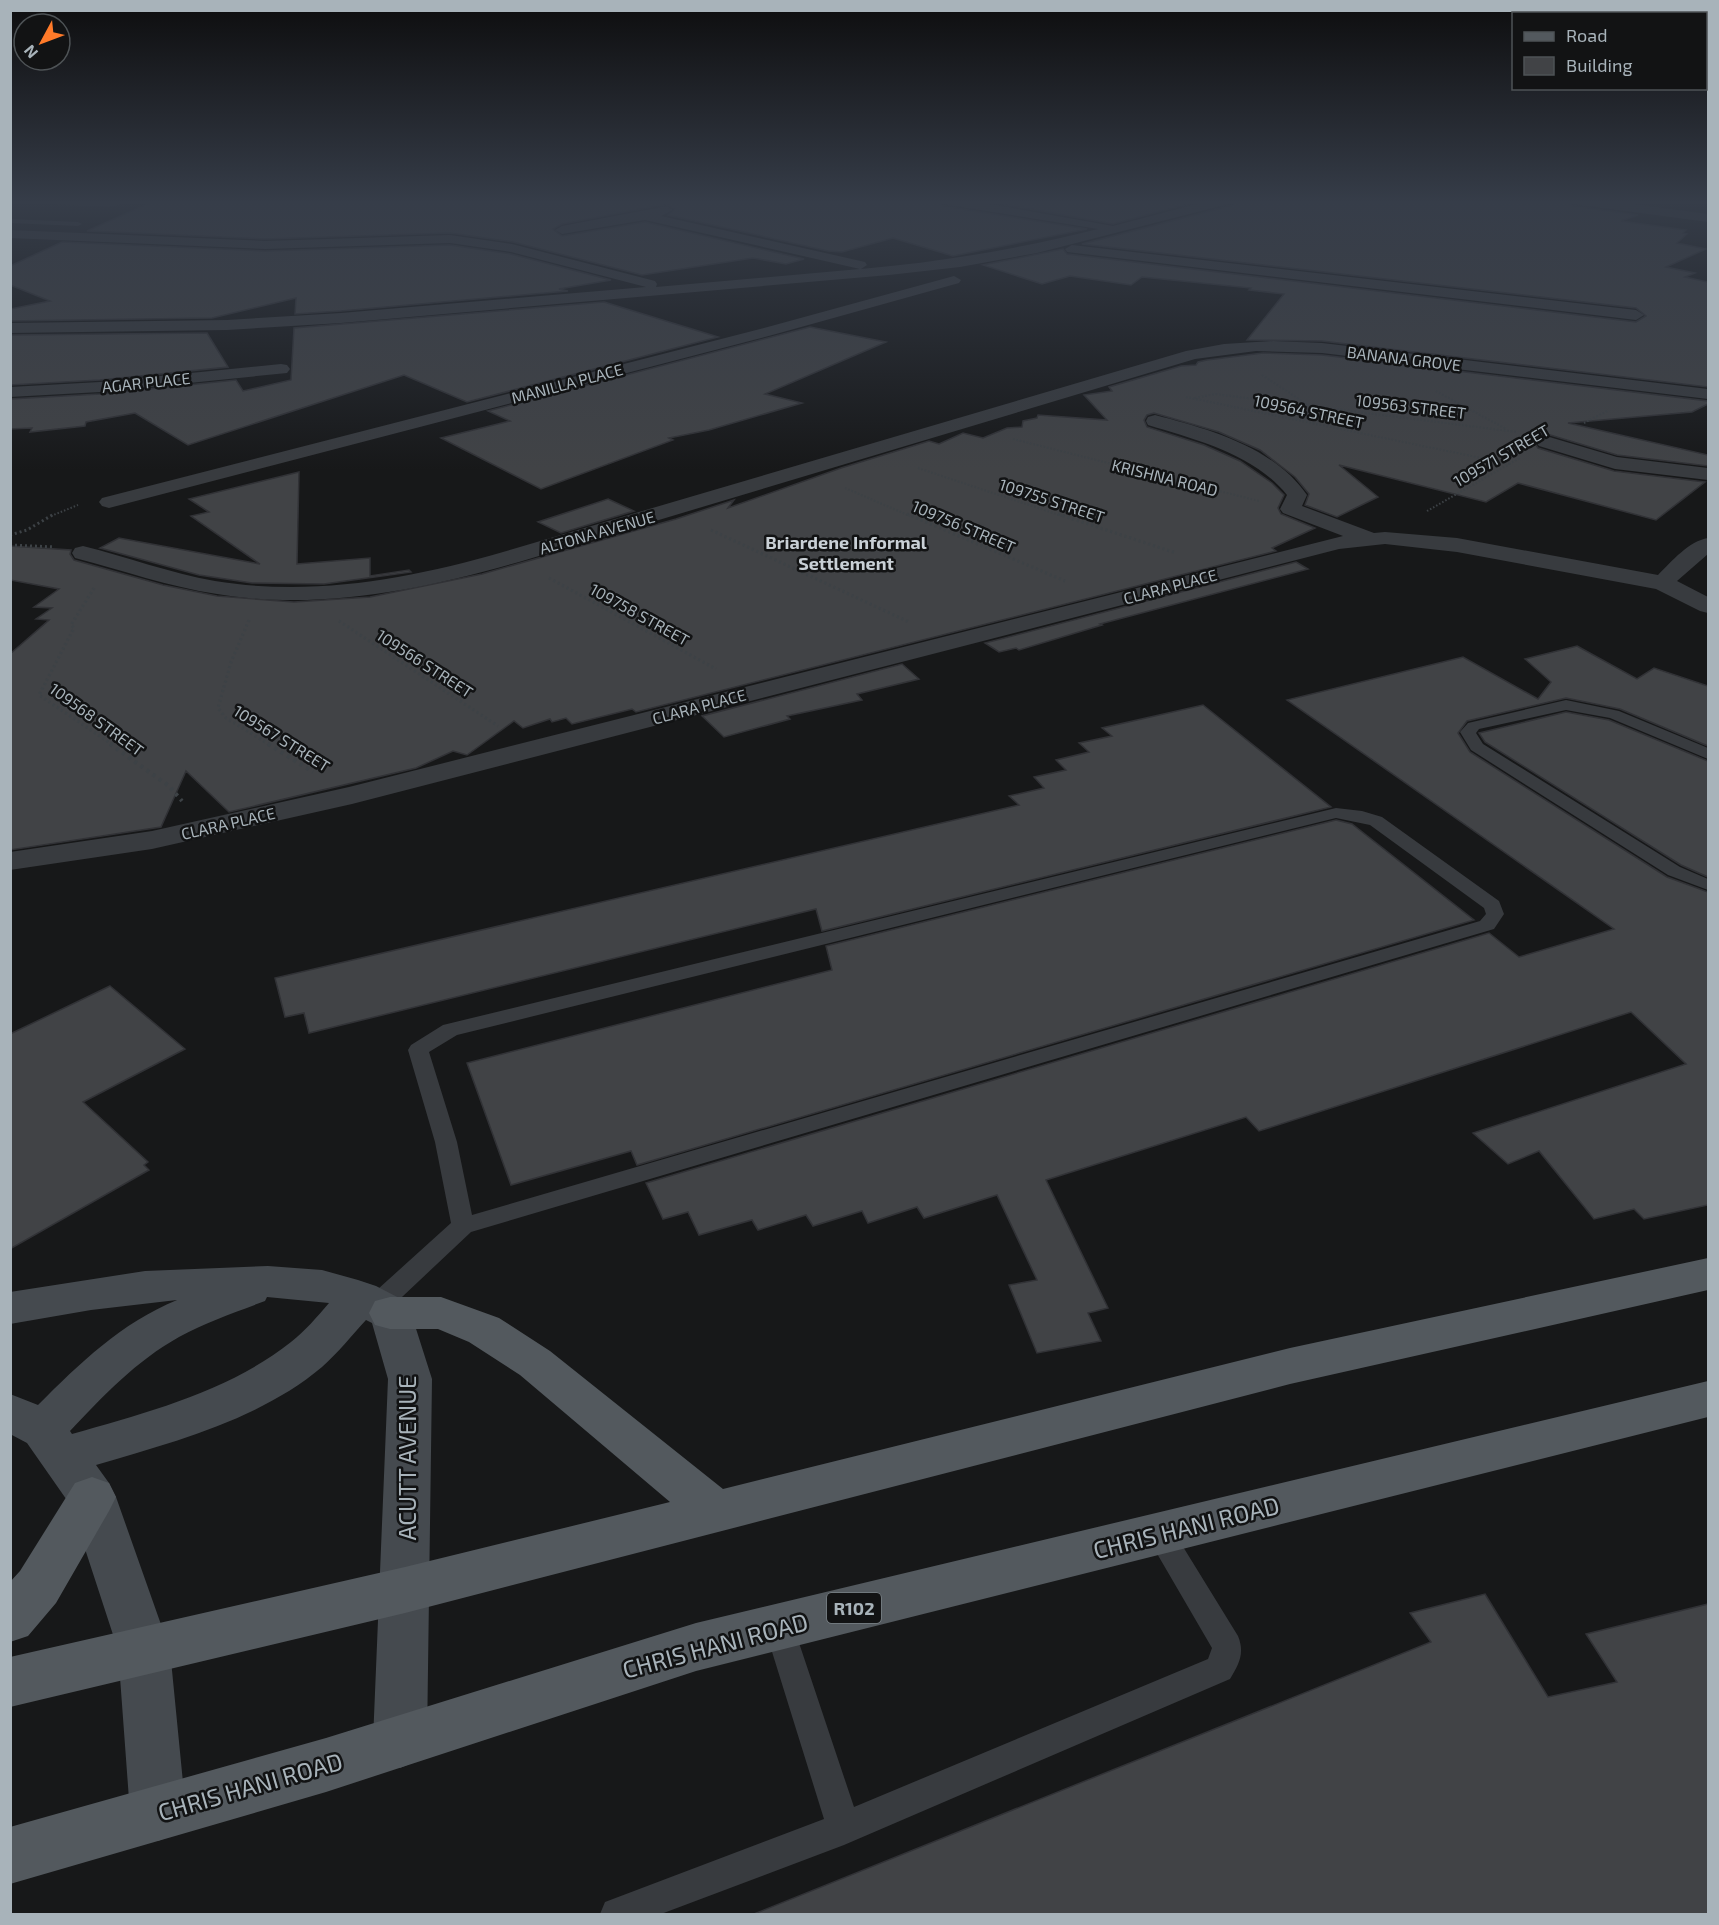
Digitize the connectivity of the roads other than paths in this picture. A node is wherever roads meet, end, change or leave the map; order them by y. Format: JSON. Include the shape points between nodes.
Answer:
{"nodes":[{"id":1,"x":677,"y":290,"type":"edge"},
{"id":2,"x":718,"y":290,"type":"edge"},
{"id":3,"x":918,"y":290,"type":"edge"},
{"id":4,"x":1419,"y":290,"type":"edge"},
{"id":5,"x":689,"y":293,"type":"junction"},
{"id":6,"x":1636,"y":315,"type":"dead end"},
{"id":7,"x":10,"y":328,"type":"edge"},
{"id":8,"x":281,"y":369,"type":"dead end"},
{"id":9,"x":1102,"y":381,"type":"joint"},
{"id":10,"x":10,"y":392,"type":"edge"},
{"id":11,"x":1708,"y":394,"type":"edge"},
{"id":12,"x":1155,"y":422,"type":"dead end"},
{"id":13,"x":1550,"y":440,"type":"road end"},
{"id":14,"x":1708,"y":474,"type":"edge"},
{"id":15,"x":109,"y":502,"type":"road end"},
{"id":16,"x":1372,"y":538,"type":"junction"},
{"id":17,"x":1708,"y":544,"type":"edge"},
{"id":18,"x":82,"y":553,"type":"road end"},
{"id":19,"x":1663,"y":583,"type":"junction"},
{"id":20,"x":1708,"y":606,"type":"edge"},
{"id":21,"x":1708,"y":754,"type":"edge"},
{"id":22,"x":10,"y":861,"type":"edge"},
{"id":23,"x":1708,"y":885,"type":"edge"},
{"id":24,"x":463,"y":1226,"type":"junction"},
{"id":25,"x":1708,"y":1274,"type":"edge"},
{"id":26,"x":276,"y":1281,"type":"junction"},
{"id":27,"x":375,"y":1306,"type":"junction"},
{"id":28,"x":10,"y":1308,"type":"edge"},
{"id":29,"x":1708,"y":1399,"type":"edge"},
{"id":30,"x":38,"y":1433,"type":"edge"},
{"id":31,"x":92,"y":1497,"type":"junction"},
{"id":32,"x":716,"y":1511,"type":"junction"},
{"id":33,"x":1159,"y":1533,"type":"junction"},
{"id":34,"x":405,"y":1590,"type":"junction"},
{"id":35,"x":10,"y":1619,"type":"edge"},
{"id":36,"x":779,"y":1626,"type":"junction"},
{"id":37,"x":144,"y":1650,"type":"junction"},
{"id":38,"x":10,"y":1682,"type":"edge"},
{"id":39,"x":400,"y":1741,"type":"junction"},
{"id":40,"x":158,"y":1813,"type":"junction"},
{"id":41,"x":844,"y":1828,"type":"junction"},
{"id":42,"x":10,"y":1856,"type":"edge"},
{"id":43,"x":617,"y":1914,"type":"edge"}],
"edges":[{"from":1,"to":5,"type":"street"},
{"from":2,"to":5,"type":"street"},
{"from":3,"to":15,"type":"street","name":"MANILLA PLACE"},
{"from":4,"to":6,"type":"street"},
{"from":5,"to":7,"type":"street","via":[[226,329]]},
{"from":8,"to":10,"type":"street","name":"AGAR PLACE"},
{"from":9,"to":11,"type":"street","name":"BANANA GROVE","via":[[1200,353],[1300,346]]},
{"from":9,"to":18,"type":"street","name":"ALTONA AVENUE","via":[[512,558],[409,584],[319,594],[232,590]]},
{"from":12,"to":16,"type":"street","via":[[1234,448],[1284,478],[1297,495],[1290,509]]},
{"from":13,"to":14,"type":"street","via":[[1615,463]]},
{"from":16,"to":19,"type":"street","via":[[1457,545]]},
{"from":16,"to":22,"type":"street","name":"CLARA PLACE","via":[[1339,543],[352,795],[152,840]]},
{"from":17,"to":19,"type":"street"},
{"from":19,"to":20,"type":"street"},
{"from":21,"to":23,"type":"lane","via":[[1614,714],[1566,705],[1474,726],[1468,732],[1477,747],[1674,871]]},
{"from":24,"to":24,"type":"lane","via":[[446,1142],[418,1050],[450,1030],[1336,813],[1377,821],[1492,905],[1495,914],[1487,925]]},
{"from":24,"to":27,"type":"lane"},
{"from":25,"to":32,"type":"main road","via":[[1290,1366]]},
{"from":26,"to":27,"type":"street","via":[[336,1289]]},
{"from":26,"to":28,"type":"street","via":[[172,1284],[57,1298]]},
{"from":26,"to":30,"type":"street","via":[[196,1310],[153,1331],[108,1364]]},
{"from":27,"to":30,"type":"street","via":[[240,1395],[156,1429]]},
{"from":27,"to":32,"type":"main road","via":[[441,1313],[484,1330],[535,1363]]},
{"from":27,"to":34,"type":"street","name":"ACUTT AVENUE","via":[[410,1379]]},
{"from":29,"to":33,"type":"main road","name":"CHRIS HANI ROAD","number":"R102"},
{"from":30,"to":31,"type":"street"},
{"from":31,"to":35,"type":"main road","via":[[38,1587]]},
{"from":31,"to":37,"type":"street"},
{"from":32,"to":34,"type":"main road"},
{"from":33,"to":36,"type":"main road","name":"CHRIS HANI ROAD","number":"R102"},
{"from":33,"to":41,"type":"lane","via":[[1227,1646],[1219,1669]]},
{"from":34,"to":37,"type":"main road"},
{"from":34,"to":39,"type":"street","name":"ACUTT AVENUE"},
{"from":36,"to":39,"type":"main road","name":"CHRIS HANI ROAD","number":"R102","via":[[696,1647]]},
{"from":36,"to":41,"type":"lane"},
{"from":37,"to":38,"type":"main road"},
{"from":37,"to":40,"type":"street"},
{"from":39,"to":40,"type":"main road","name":"CHRIS HANI ROAD","number":"R102"},
{"from":40,"to":42,"type":"main road","name":"CHRIS HANI ROAD","number":"R102"},
{"from":41,"to":43,"type":"lane"}]}
